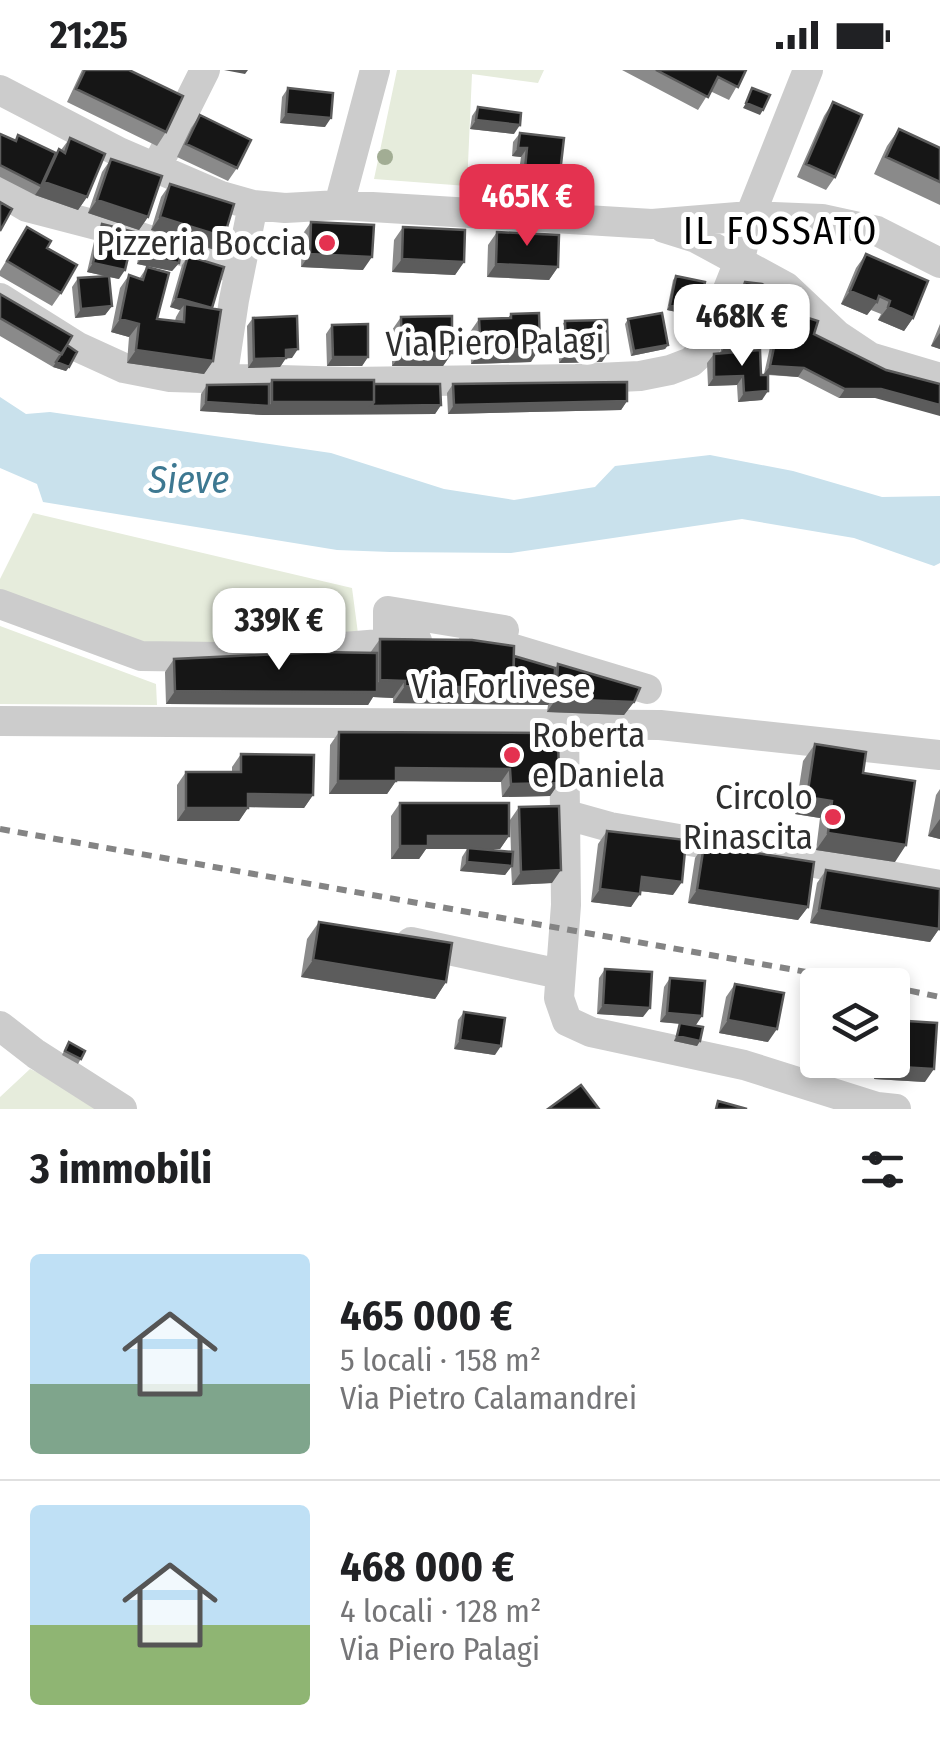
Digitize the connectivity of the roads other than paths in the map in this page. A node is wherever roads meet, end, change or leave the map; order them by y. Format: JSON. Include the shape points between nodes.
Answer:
{"nodes":[{"id":1,"x":7,"y":70,"type":"edge"},
{"id":2,"x":204,"y":70,"type":"edge"},
{"id":3,"x":376,"y":70,"type":"edge"},
{"id":4,"x":808,"y":70,"type":"edge"},
{"id":5,"x":0,"y":89,"type":"edge"},
{"id":6,"x":156,"y":168,"type":"junction"},
{"id":7,"x":0,"y":192,"type":"edge"},
{"id":8,"x":253,"y":205,"type":"junction"},
{"id":9,"x":339,"y":205,"type":"junction"},
{"id":10,"x":750,"y":216,"type":"junction"},
{"id":11,"x":652,"y":224,"type":"junction"},
{"id":12,"x":740,"y":259,"type":"junction"},
{"id":13,"x":940,"y":263,"type":"edge"},
{"id":14,"x":239,"y":270,"type":"junction"},
{"id":15,"x":0,"y":298,"type":"edge"},
{"id":16,"x":940,"y":378,"type":"edge"},
{"id":17,"x":222,"y":380,"type":"junction"},
{"id":18,"x":0,"y":604,"type":"edge"},
{"id":19,"x":0,"y":721,"type":"edge"},
{"id":20,"x":564,"y":724,"type":"junction"},
{"id":21,"x":660,"y":725,"type":"junction"},
{"id":22,"x":940,"y":755,"type":"edge"},
{"id":23,"x":567,"y":815,"type":"junction"},
{"id":24,"x":940,"y":885,"type":"edge"},
{"id":25,"x":379,"y":936,"type":"edge"},
{"id":26,"x":560,"y":974,"type":"junction"},
{"id":27,"x":0,"y":1026,"type":"edge"},
{"id":28,"x":884,"y":1108,"type":"edge"},
{"id":29,"x":122,"y":1109,"type":"edge"}],
"edges":[{"from":1,"to":5,"type":"street"},
{"from":2,"to":6,"type":"street"},
{"from":3,"to":9,"type":"street"},
{"from":4,"to":10,"type":"street","name":"Via Piero Palagi"},
{"from":5,"to":6,"type":"street"},
{"from":6,"to":8,"type":"street"},
{"from":7,"to":14,"type":"street","via":[[28,207]]},
{"from":8,"to":9,"type":"street"},
{"from":8,"to":14,"type":"street"},
{"from":9,"to":11,"type":"street"},
{"from":10,"to":11,"type":"street"},
{"from":10,"to":12,"type":"street","name":"Via Piero Palagi"},
{"from":10,"to":13,"type":"street","via":[[851,224]]},
{"from":11,"to":12,"type":"street"},
{"from":12,"to":16,"type":"street","via":[[870,356]]},
{"from":12,"to":17,"type":"street","name":"Via Piero Palagi","via":[[704,350],[670,370],[576,379]]},
{"from":14,"to":17,"type":"street"},
{"from":15,"to":17,"type":"street","name":"Via Piero Palagi","via":[[124,368]]},
{"from":18,"to":21,"type":"street","via":[[141,656],[220,657],[388,642],[511,648],[647,688],[656,695]]},
{"from":19,"to":20,"type":"street","name":"Via Forlivese"},
{"from":20,"to":21,"type":"street","name":"Via Forlivese"},
{"from":20,"to":23,"type":"street"},
{"from":21,"to":22,"type":"street","name":"Via Forlivese"},
{"from":23,"to":24,"type":"street"},
{"from":23,"to":26,"type":"street"},
{"from":25,"to":26,"type":"street"},
{"from":26,"to":28,"type":"street","via":[[567,1021],[591,1032],[744,1066]]},
{"from":27,"to":29,"type":"street"}]}
